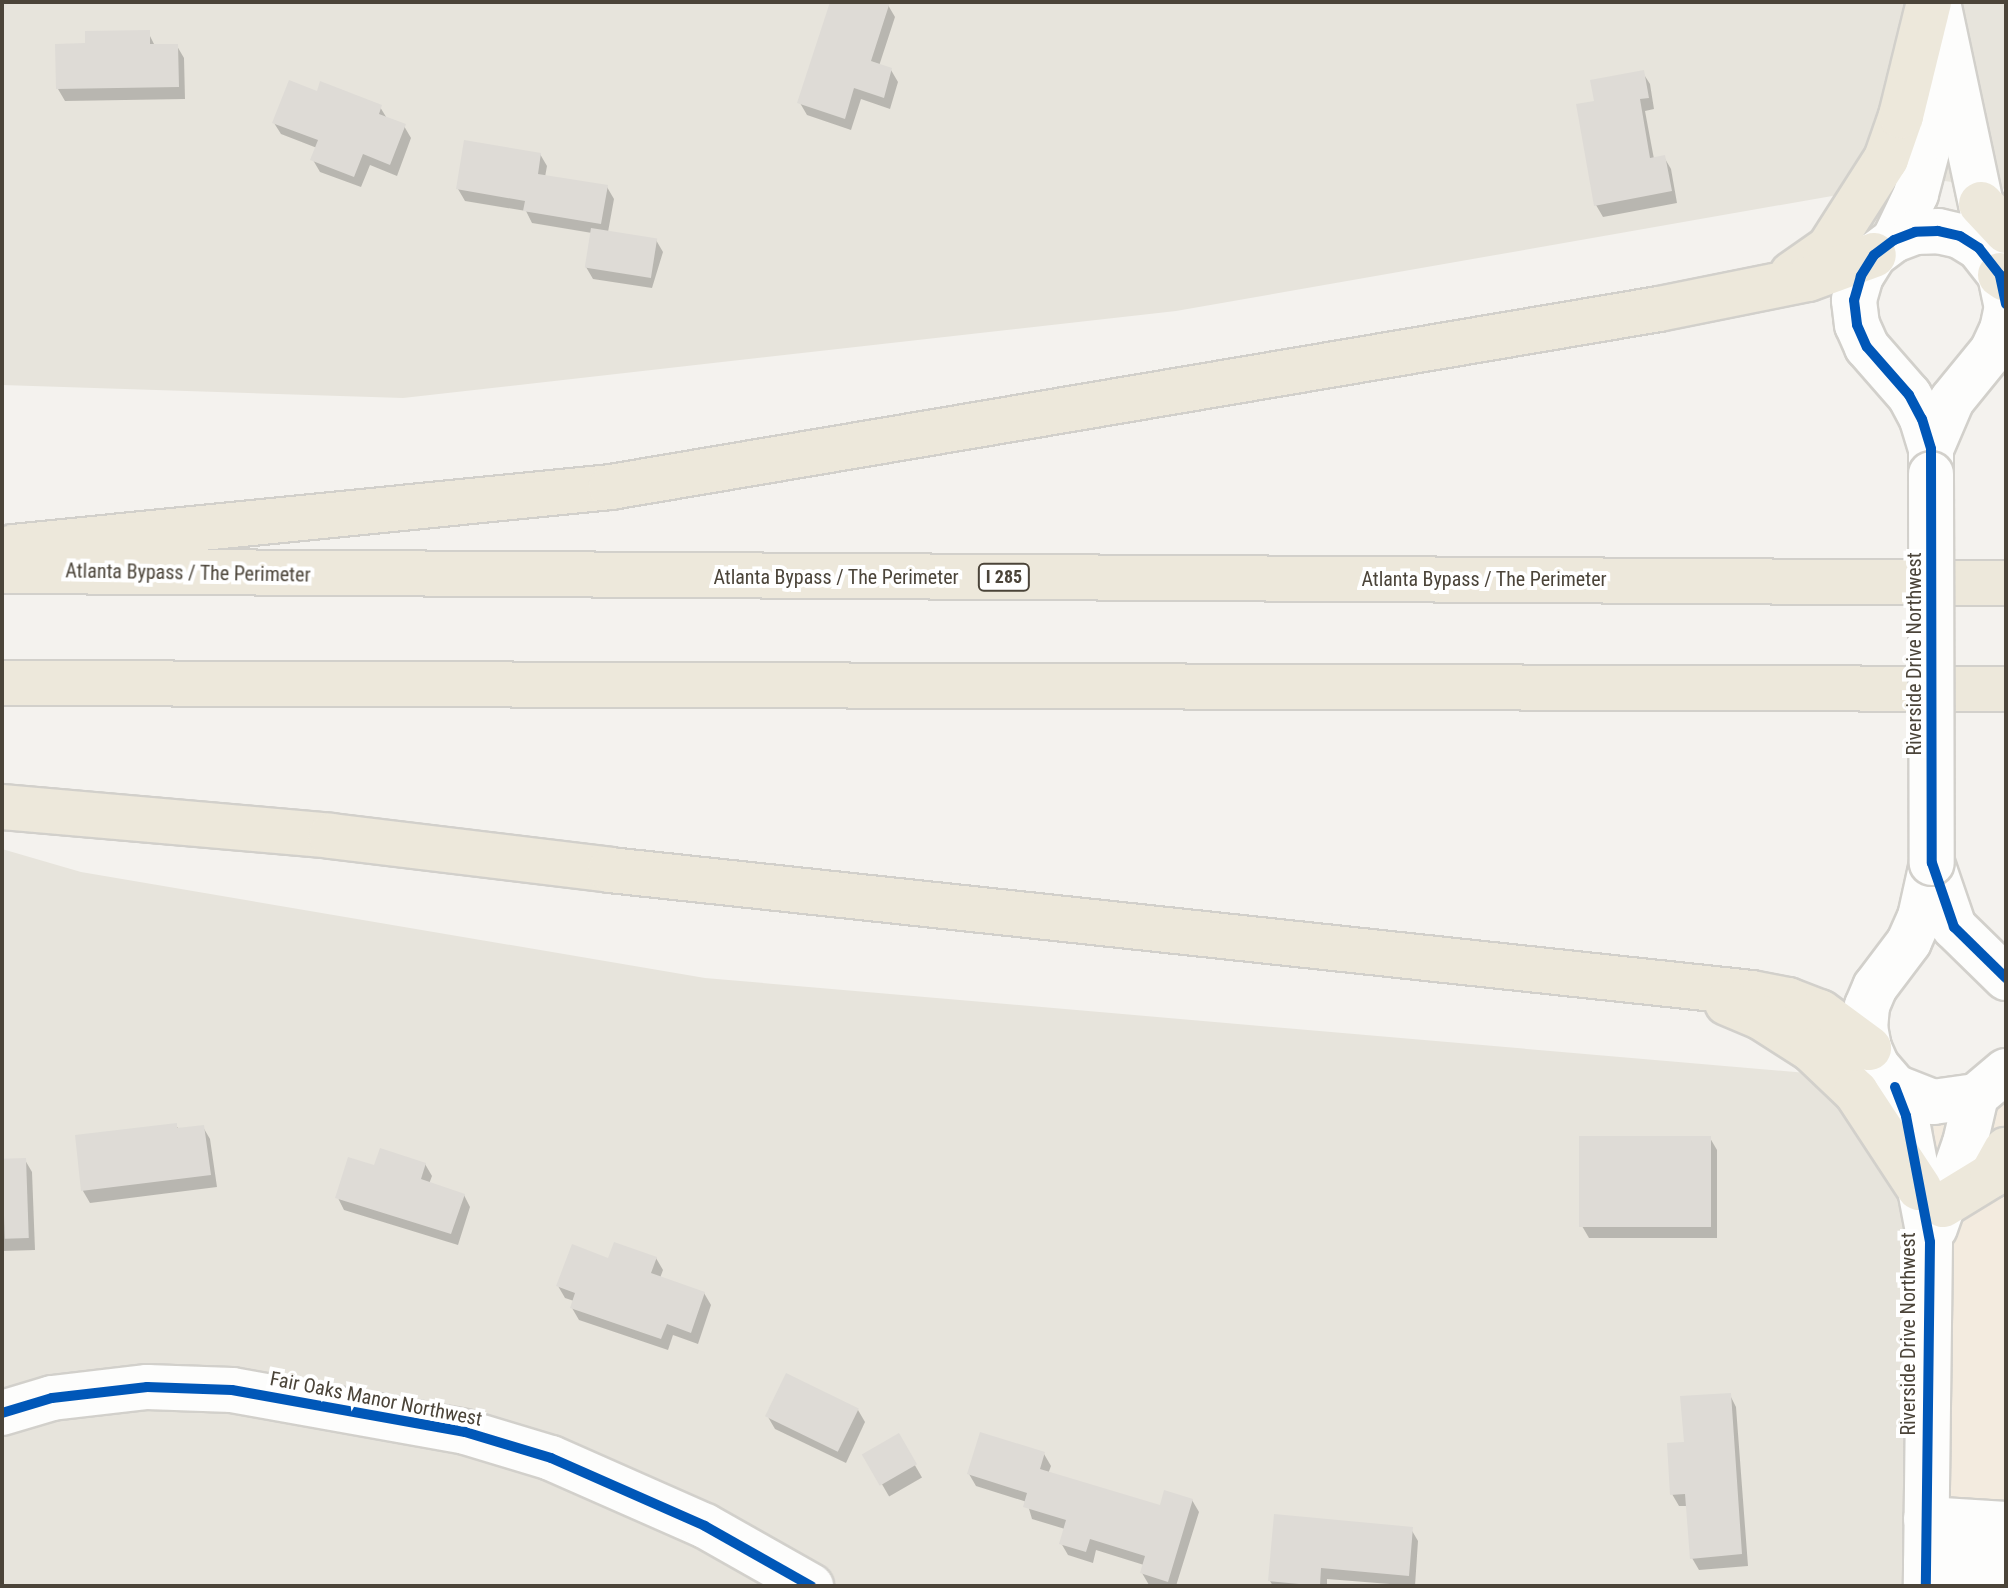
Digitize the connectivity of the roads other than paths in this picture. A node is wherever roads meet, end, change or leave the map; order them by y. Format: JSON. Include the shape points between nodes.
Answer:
{"nodes":[{"id":1,"x":1933,"y":2,"type":"edge"},
{"id":2,"x":1884,"y":248,"type":"junction"},
{"id":3,"x":2000,"y":267,"type":"edge"},
{"id":4,"x":1775,"y":285,"type":"junction"},
{"id":5,"x":1931,"y":462,"type":"junction"},
{"id":6,"x":2,"y":549,"type":"edge"},
{"id":7,"x":2,"y":571,"type":"edge"},
{"id":8,"x":2006,"y":583,"type":"edge"},
{"id":9,"x":2,"y":683,"type":"edge"},
{"id":10,"x":2006,"y":689,"type":"edge"},
{"id":11,"x":2,"y":807,"type":"edge"},
{"id":12,"x":1932,"y":863,"type":"junction"},
{"id":13,"x":2006,"y":978,"type":"edge"},
{"id":14,"x":1684,"y":985,"type":"junction"},
{"id":15,"x":1869,"y":1048,"type":"junction"},
{"id":16,"x":1991,"y":1083,"type":"edge"},
{"id":17,"x":1895,"y":1087,"type":"junction"},
{"id":18,"x":2006,"y":1150,"type":"edge"},
{"id":19,"x":1931,"y":1211,"type":"junction"},
{"id":20,"x":2,"y":1413,"type":"edge"},
{"id":21,"x":1926,"y":1519,"type":"junction"},
{"id":22,"x":2006,"y":1524,"type":"edge"},
{"id":23,"x":2006,"y":1567,"type":"edge"},
{"id":24,"x":1926,"y":1574,"type":"edge"},
{"id":25,"x":811,"y":1586,"type":"edge"}],
"edges":[{"from":1,"to":2,"type":"street","via":[[1931,137],[1916,194]]},
{"from":1,"to":3,"type":"street"},
{"from":1,"to":4,"type":"highway","via":[[1886,159],[1829,248]]},
{"from":2,"to":3,"type":"street","via":[[1915,232],[1938,231],[1960,236]]},
{"from":2,"to":4,"type":"highway","via":[[1808,279]]},
{"from":2,"to":5,"type":"street","name":"Riverside Drive Northwest","via":[[1861,276],[1855,312],[1867,347],[1909,395]]},
{"from":3,"to":5,"type":"street","name":"Riverside Drive Northwest","via":[[2002,330],[1992,351],[1952,400]]},
{"from":4,"to":6,"type":"highway","via":[[611,487]]},
{"from":5,"to":12,"type":"street","name":"Riverside Drive Northwest","bridge":true},
{"from":7,"to":8,"type":"highway","name":"Atlanta Bypass / The Perimeter","number":"I 285"},
{"from":9,"to":10,"type":"highway"},
{"from":11,"to":14,"type":"highway","via":[[331,836]]},
{"from":12,"to":13,"type":"street","name":"Riverside Drive Northwest","via":[[1954,927]]},
{"from":12,"to":15,"type":"street","name":"Riverside Drive Northwest","via":[[1915,930],[1867,1006]]},
{"from":14,"to":15,"type":"highway","via":[[1788,1000],[1820,1012]]},
{"from":14,"to":19,"type":"highway","via":[[1762,1018],[1812,1050],[1856,1092]]},
{"from":15,"to":17,"type":"street","name":"Riverside Drive Northwest"},
{"from":16,"to":17,"type":"street","via":[[1933,1102]]},
{"from":16,"to":19,"type":"street","name":"Riverside Drive Northwest"},
{"from":17,"to":19,"type":"street","name":"Riverside Drive Northwest"},
{"from":18,"to":19,"type":"highway","via":[[1992,1175]]},
{"from":19,"to":21,"type":"street","name":"Riverside Drive Northwest"},
{"from":20,"to":25,"type":"street","name":"Fair Oaks Manor Northwest","via":[[52,1398],[147,1387],[232,1390],[465,1432],[551,1458],[705,1526]]},
{"from":21,"to":22,"type":"street"},
{"from":21,"to":24,"type":"street","name":"Riverside Drive Northwest"},
{"from":23,"to":24,"type":"street"}]}
